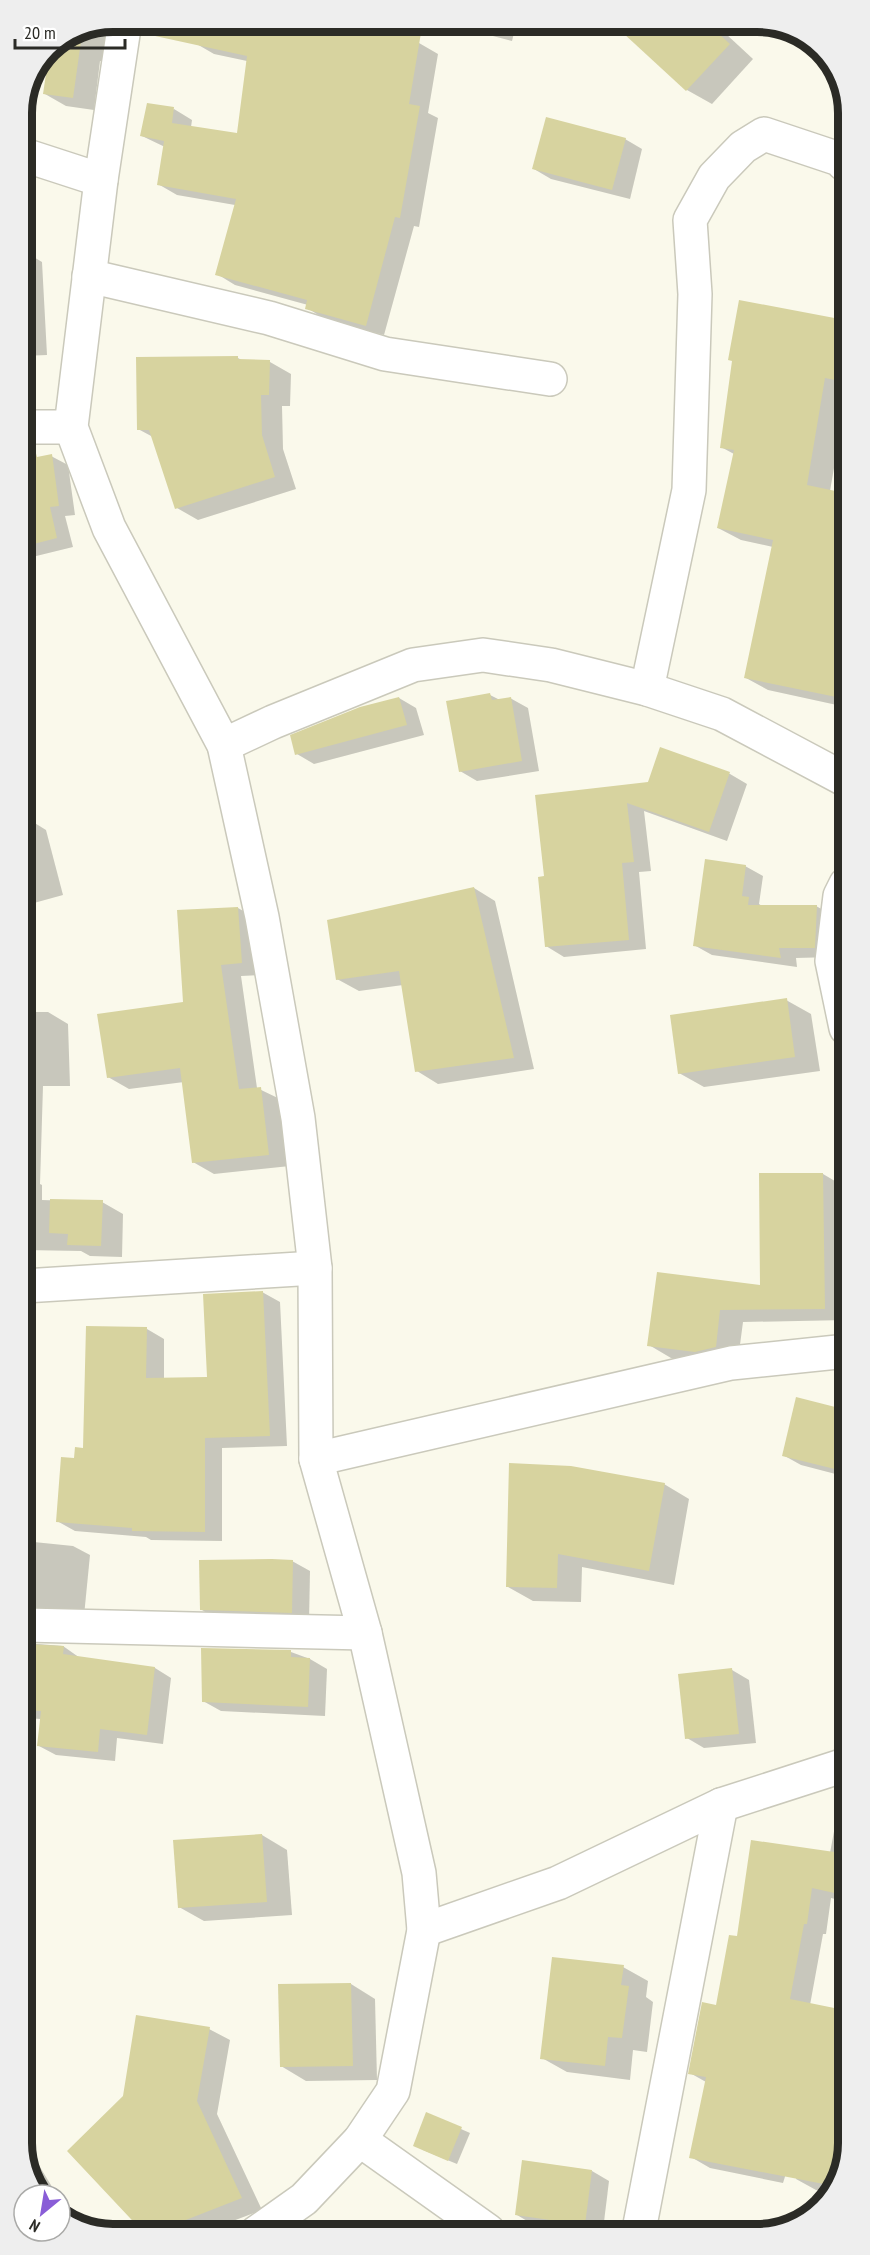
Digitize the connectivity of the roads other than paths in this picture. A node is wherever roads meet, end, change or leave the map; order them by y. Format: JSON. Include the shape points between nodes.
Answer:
{"nodes":[{"id":1,"x":123,"y":32,"type":"edge"},
{"id":2,"x":32,"y":157,"type":"edge"},
{"id":3,"x":838,"y":159,"type":"edge"},
{"id":4,"x":101,"y":180,"type":"junction"},
{"id":5,"x":89,"y":276,"type":"junction"},
{"id":6,"x":550,"y":379,"type":"dead end"},
{"id":7,"x":32,"y":428,"type":"edge"},
{"id":8,"x":71,"y":428,"type":"junction"},
{"id":9,"x":646,"y":689,"type":"junction"},
{"id":10,"x":224,"y":745,"type":"junction"},
{"id":11,"x":838,"y":776,"type":"edge"},
{"id":12,"x":838,"y":912,"type":"edge"},
{"id":13,"x":838,"y":990,"type":"edge"},
{"id":14,"x":315,"y":1268,"type":"junction"},
{"id":15,"x":32,"y":1286,"type":"edge"},
{"id":16,"x":838,"y":1352,"type":"edge"},
{"id":17,"x":316,"y":1459,"type":"junction"},
{"id":18,"x":32,"y":1625,"type":"edge"},
{"id":19,"x":365,"y":1633,"type":"junction"},
{"id":20,"x":838,"y":1767,"type":"edge"},
{"id":21,"x":721,"y":1806,"type":"junction"},
{"id":22,"x":424,"y":1930,"type":"junction"},
{"id":23,"x":360,"y":2140,"type":"junction"},
{"id":24,"x":270,"y":2223,"type":"edge"},
{"id":25,"x":478,"y":2224,"type":"edge"},
{"id":26,"x":640,"y":2224,"type":"edge"}],
"edges":[{"from":1,"to":4,"type":"street"},
{"from":2,"to":4,"type":"street"},
{"from":3,"to":9,"type":"street","via":[[764,134],[743,147],[714,177],[690,220],[695,294],[689,490]]},
{"from":4,"to":5,"type":"street"},
{"from":5,"to":6,"type":"street","via":[[269,318],[385,354]]},
{"from":5,"to":8,"type":"street"},
{"from":7,"to":8,"type":"street"},
{"from":8,"to":10,"type":"street","via":[[109,528]]},
{"from":9,"to":10,"type":"street","via":[[551,665],[483,655],[413,665]]},
{"from":9,"to":11,"type":"street","via":[[722,714]]},
{"from":10,"to":14,"type":"street","via":[[262,917],[298,1118]]},
{"from":12,"to":13,"type":"street","via":[[832,961]]},
{"from":14,"to":15,"type":"street"},
{"from":14,"to":17,"type":"street"},
{"from":16,"to":17,"type":"street","via":[[731,1363]]},
{"from":17,"to":19,"type":"street"},
{"from":18,"to":19,"type":"street"},
{"from":19,"to":22,"type":"street","via":[[419,1873]]},
{"from":20,"to":21,"type":"street"},
{"from":21,"to":22,"type":"street","via":[[558,1883]]},
{"from":21,"to":26,"type":"street"},
{"from":22,"to":23,"type":"street","via":[[393,2091]]},
{"from":23,"to":24,"type":"street","via":[[304,2199]]},
{"from":23,"to":25,"type":"street"}]}
